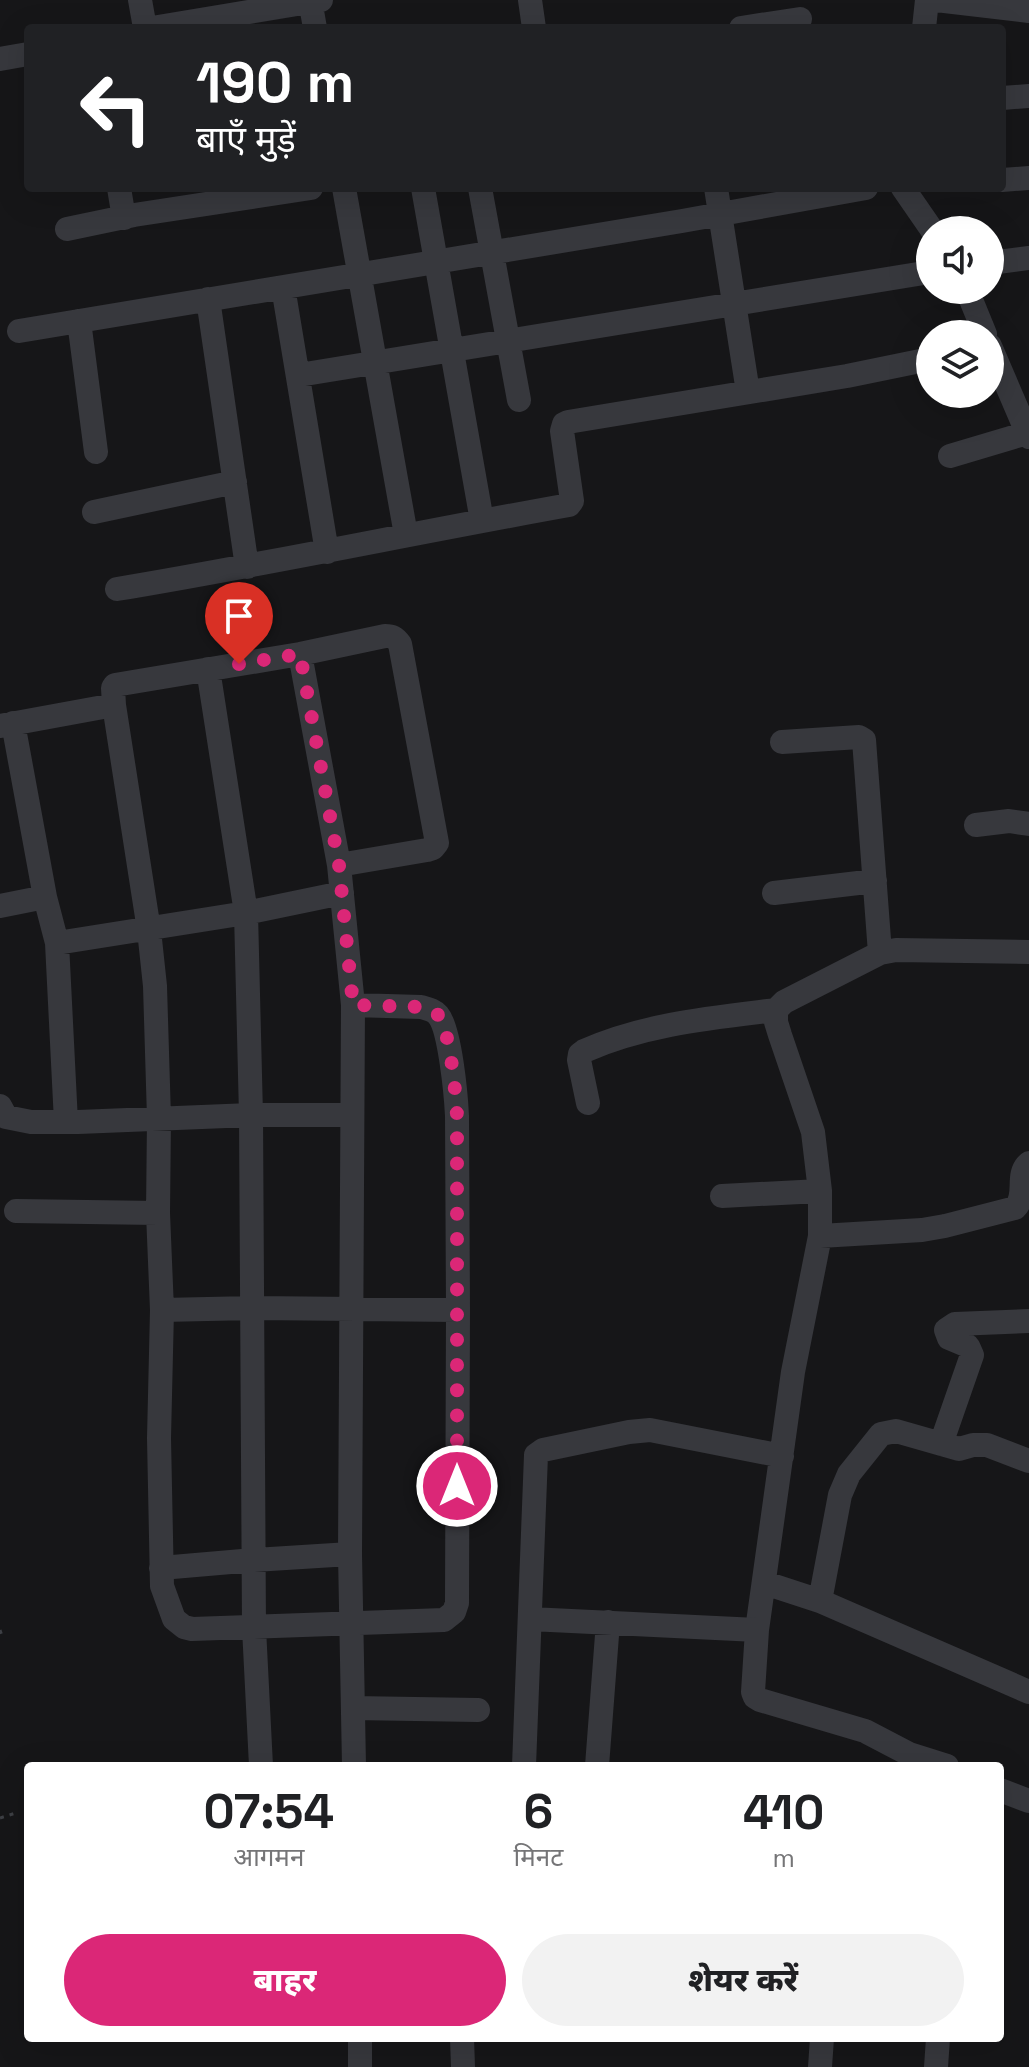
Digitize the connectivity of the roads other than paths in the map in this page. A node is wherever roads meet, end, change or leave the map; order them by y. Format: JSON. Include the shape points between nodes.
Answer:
{"nodes":[{"id":1,"x":140,"y":0,"type":"edge"},
{"id":2,"x":314,"y":0,"type":"edge"},
{"id":3,"x":530,"y":0,"type":"edge"},
{"id":4,"x":927,"y":0,"type":"edge"},
{"id":5,"x":936,"y":0,"type":"edge"},
{"id":6,"x":234,"y":7,"type":"edge"},
{"id":7,"x":1029,"y":11,"type":"edge"},
{"id":8,"x":798,"y":16,"type":"edge"},
{"id":9,"x":153,"y":24,"type":"edge"},
{"id":10,"x":170,"y":24,"type":"edge"},
{"id":11,"x":315,"y":24,"type":"edge"},
{"id":12,"x":533,"y":24,"type":"edge"},
{"id":13,"x":760,"y":24,"type":"edge"},
{"id":14,"x":924,"y":24,"type":"edge"},
{"id":15,"x":24,"y":55,"type":"edge"},
{"id":16,"x":0,"y":59,"type":"edge"},
{"id":17,"x":1029,"y":96,"type":"edge"},
{"id":18,"x":1006,"y":98,"type":"edge"},
{"id":19,"x":1029,"y":178,"type":"edge"},
{"id":20,"x":1006,"y":180,"type":"edge"},
{"id":21,"x":120,"y":192,"type":"edge"},
{"id":22,"x":286,"y":192,"type":"edge"},
{"id":23,"x":345,"y":192,"type":"edge"},
{"id":24,"x":424,"y":192,"type":"edge"},
{"id":25,"x":481,"y":192,"type":"edge"},
{"id":26,"x":717,"y":192,"type":"edge"},
{"id":27,"x":844,"y":192,"type":"edge"},
{"id":28,"x":906,"y":192,"type":"edge"},
{"id":29,"x":720,"y":214,"type":"junction"},
{"id":30,"x":922,"y":216,"type":"edge"},
{"id":31,"x":124,"y":218,"type":"junction"},
{"id":32,"x":67,"y":229,"type":"dead end"},
{"id":33,"x":491,"y":253,"type":"junction"},
{"id":34,"x":1029,"y":258,"type":"edge"},
{"id":35,"x":436,"y":261,"type":"junction"},
{"id":36,"x":1004,"y":261,"type":"edge"},
{"id":37,"x":361,"y":274,"type":"junction"},
{"id":38,"x":916,"y":274,"type":"edge"},
{"id":39,"x":283,"y":287,"type":"junction"},
{"id":40,"x":208,"y":299,"type":"junction"},
{"id":41,"x":734,"y":305,"type":"junction"},
{"id":42,"x":79,"y":321,"type":"junction"},
{"id":43,"x":19,"y":331,"type":"dead end"},
{"id":44,"x":509,"y":342,"type":"junction"},
{"id":45,"x":453,"y":350,"type":"junction"},
{"id":46,"x":376,"y":362,"type":"junction"},
{"id":47,"x":916,"y":362,"type":"edge"},
{"id":48,"x":299,"y":375,"type":"junction"},
{"id":49,"x":1004,"y":379,"type":"edge"},
{"id":50,"x":748,"y":392,"type":"junction"},
{"id":51,"x":519,"y":400,"type":"dead end"},
{"id":52,"x":1028,"y":435,"type":"edge"},
{"id":53,"x":96,"y":452,"type":"dead end"},
{"id":54,"x":950,"y":456,"type":"dead end"},
{"id":55,"x":235,"y":482,"type":"junction"},
{"id":56,"x":94,"y":512,"type":"dead end"},
{"id":57,"x":482,"y":521,"type":"junction"},
{"id":58,"x":406,"y":535,"type":"junction"},
{"id":59,"x":327,"y":552,"type":"junction"},
{"id":60,"x":247,"y":567,"type":"junction"},
{"id":61,"x":117,"y":589,"type":"dead end"},
{"id":62,"x":300,"y":654,"type":"junction"},
{"id":63,"x":208,"y":669,"type":"junction"},
{"id":64,"x":114,"y":705,"type":"junction"},
{"id":65,"x":7,"y":725,"type":"edge"},
{"id":66,"x":782,"y":742,"type":"dead end"},
{"id":67,"x":1029,"y":824,"type":"edge"},
{"id":68,"x":976,"y":825,"type":"dead end"},
{"id":69,"x":339,"y":865,"type":"junction"},
{"id":70,"x":875,"y":881,"type":"junction"},
{"id":71,"x":342,"y":893,"type":"junction"},
{"id":72,"x":774,"y":893,"type":"dead end"},
{"id":73,"x":45,"y":897,"type":"junction"},
{"id":74,"x":0,"y":906,"type":"edge"},
{"id":75,"x":246,"y":913,"type":"junction"},
{"id":76,"x":149,"y":930,"type":"junction"},
{"id":77,"x":57,"y":943,"type":"junction"},
{"id":78,"x":1029,"y":952,"type":"edge"},
{"id":79,"x":880,"y":953,"type":"junction"},
{"id":80,"x":353,"y":1005,"type":"junction"},
{"id":81,"x":776,"y":1010,"type":"junction"},
{"id":82,"x":588,"y":1103,"type":"dead end"},
{"id":83,"x":0,"y":1106,"type":"edge"},
{"id":84,"x":251,"y":1115,"type":"junction"},
{"id":85,"x":352,"y":1115,"type":"junction"},
{"id":86,"x":159,"y":1118,"type":"junction"},
{"id":87,"x":66,"y":1122,"type":"junction"},
{"id":88,"x":1029,"y":1163,"type":"edge"},
{"id":89,"x":820,"y":1191,"type":"junction"},
{"id":90,"x":722,"y":1196,"type":"dead end"},
{"id":91,"x":16,"y":1211,"type":"dead end"},
{"id":92,"x":158,"y":1213,"type":"junction"},
{"id":93,"x":820,"y":1236,"type":"junction"},
{"id":94,"x":253,"y":1308,"type":"junction"},
{"id":95,"x":352,"y":1309,"type":"junction"},
{"id":96,"x":162,"y":1310,"type":"junction"},
{"id":97,"x":458,"y":1310,"type":"junction"},
{"id":98,"x":1029,"y":1321,"type":"edge"},
{"id":99,"x":941,"y":1444,"type":"junction"},
{"id":100,"x":782,"y":1456,"type":"junction"},
{"id":101,"x":1029,"y":1461,"type":"edge"},
{"id":102,"x":350,"y":1554,"type":"junction"},
{"id":103,"x":254,"y":1560,"type":"junction"},
{"id":104,"x":161,"y":1568,"type":"junction"},
{"id":105,"x":765,"y":1583,"type":"junction"},
{"id":106,"x":820,"y":1601,"type":"junction"},
{"id":107,"x":530,"y":1619,"type":"junction"},
{"id":108,"x":608,"y":1622,"type":"junction"},
{"id":109,"x":352,"y":1624,"type":"junction"},
{"id":110,"x":254,"y":1628,"type":"junction"},
{"id":111,"x":757,"y":1630,"type":"junction"},
{"id":112,"x":1029,"y":1692,"type":"edge"},
{"id":113,"x":353,"y":1708,"type":"junction"},
{"id":114,"x":478,"y":1710,"type":"dead end"},
{"id":115,"x":261,"y":1762,"type":"edge"},
{"id":116,"x":354,"y":1762,"type":"edge"},
{"id":117,"x":524,"y":1762,"type":"edge"},
{"id":118,"x":597,"y":1762,"type":"edge"},
{"id":119,"x":934,"y":1762,"type":"edge"},
{"id":120,"x":1004,"y":1792,"type":"edge"},
{"id":121,"x":1029,"y":1801,"type":"edge"},
{"id":122,"x":360,"y":2042,"type":"edge"},
{"id":123,"x":462,"y":2042,"type":"edge"},
{"id":124,"x":822,"y":2042,"type":"edge"},
{"id":125,"x":938,"y":2042,"type":"edge"},
{"id":126,"x":360,"y":2067,"type":"edge"},
{"id":127,"x":463,"y":2067,"type":"edge"},
{"id":128,"x":820,"y":2067,"type":"edge"},
{"id":129,"x":936,"y":2067,"type":"edge"}],
"edges":[{"from":1,"to":9,"type":"street"},
{"from":2,"to":6,"type":"street"},
{"from":2,"to":11,"type":"street"},
{"from":3,"to":12,"type":"street"},
{"from":4,"to":14,"type":"street"},
{"from":5,"to":7,"type":"street"},
{"from":6,"to":10,"type":"street"},
{"from":8,"to":13,"type":"street"},
{"from":15,"to":16,"type":"street"},
{"from":17,"to":18,"type":"street"},
{"from":19,"to":20,"type":"street"},
{"from":21,"to":31,"type":"street"},
{"from":22,"to":31,"type":"street"},
{"from":23,"to":37,"type":"street"},
{"from":24,"to":35,"type":"street"},
{"from":25,"to":33,"type":"street"},
{"from":26,"to":29,"type":"street"},
{"from":27,"to":29,"type":"street"},
{"from":28,"to":30,"type":"street"},
{"from":29,"to":33,"type":"street"},
{"from":29,"to":41,"type":"street"},
{"from":31,"to":32,"type":"street"},
{"from":33,"to":35,"type":"street"},
{"from":33,"to":44,"type":"street"},
{"from":34,"to":36,"type":"street"},
{"from":35,"to":37,"type":"street"},
{"from":35,"to":45,"type":"street"},
{"from":37,"to":39,"type":"street"},
{"from":37,"to":46,"type":"street"},
{"from":38,"to":41,"type":"street"},
{"from":39,"to":40,"type":"street"},
{"from":39,"to":48,"type":"street"},
{"from":40,"to":42,"type":"street"},
{"from":40,"to":55,"type":"street"},
{"from":41,"to":44,"type":"street"},
{"from":41,"to":50,"type":"street"},
{"from":42,"to":43,"type":"street"},
{"from":42,"to":53,"type":"street"},
{"from":44,"to":45,"type":"street"},
{"from":44,"to":51,"type":"street"},
{"from":45,"to":46,"type":"street"},
{"from":45,"to":57,"type":"street"},
{"from":46,"to":48,"type":"street"},
{"from":46,"to":58,"type":"street"},
{"from":47,"to":50,"type":"street"},
{"from":48,"to":59,"type":"street"},
{"from":49,"to":52,"type":"street"},
{"from":50,"to":57,"type":"street","via":[[568,422],[562,431],[571,504]]},
{"from":52,"to":54,"type":"street"},
{"from":55,"to":56,"type":"street"},
{"from":55,"to":60,"type":"street"},
{"from":57,"to":58,"type":"street"},
{"from":58,"to":59,"type":"street"},
{"from":59,"to":60,"type":"street"},
{"from":60,"to":61,"type":"street"},
{"from":62,"to":63,"type":"street"},
{"from":62,"to":69,"type":"street"},
{"from":62,"to":69,"type":"street","via":[[385,636],[397,639],[437,838],[427,850]]},
{"from":63,"to":64,"type":"street","via":[[119,683],[113,688]]},
{"from":63,"to":75,"type":"street"},
{"from":64,"to":65,"type":"street"},
{"from":64,"to":76,"type":"street"},
{"from":65,"to":73,"type":"street"},
{"from":66,"to":70,"type":"street","via":[[864,740]]},
{"from":67,"to":68,"type":"street"},
{"from":69,"to":71,"type":"street"},
{"from":70,"to":72,"type":"street"},
{"from":70,"to":79,"type":"street"},
{"from":71,"to":75,"type":"street"},
{"from":71,"to":80,"type":"street"},
{"from":73,"to":74,"type":"street"},
{"from":73,"to":77,"type":"street"},
{"from":75,"to":76,"type":"street"},
{"from":75,"to":84,"type":"street"},
{"from":76,"to":77,"type":"street"},
{"from":76,"to":86,"type":"street"},
{"from":77,"to":87,"type":"street"},
{"from":78,"to":79,"type":"street"},
{"from":79,"to":81,"type":"street"},
{"from":80,"to":85,"type":"street"},
{"from":80,"to":97,"type":"street","via":[[421,1007],[438,1014],[444,1025],[457,1116]]},
{"from":81,"to":82,"type":"street","via":[[679,1022],[584,1051],[579,1060]]},
{"from":81,"to":89,"type":"street","via":[[813,1132]]},
{"from":83,"to":87,"type":"street","via":[[11,1120]]},
{"from":84,"to":85,"type":"street"},
{"from":84,"to":86,"type":"street"},
{"from":84,"to":94,"type":"street"},
{"from":85,"to":95,"type":"street"},
{"from":86,"to":87,"type":"street"},
{"from":86,"to":92,"type":"street"},
{"from":88,"to":93,"type":"street","via":[[1022,1171],[1022,1200],[1015,1208],[922,1230]]},
{"from":89,"to":90,"type":"street"},
{"from":89,"to":93,"type":"street"},
{"from":91,"to":92,"type":"street"},
{"from":92,"to":96,"type":"street"},
{"from":93,"to":100,"type":"street"},
{"from":94,"to":95,"type":"street"},
{"from":94,"to":96,"type":"street"},
{"from":94,"to":103,"type":"street"},
{"from":95,"to":97,"type":"street"},
{"from":95,"to":102,"type":"street"},
{"from":96,"to":104,"type":"street"},
{"from":97,"to":109,"type":"street","via":[[457,1603],[444,1620]]},
{"from":98,"to":99,"type":"street","via":[[955,1324],[946,1330],[972,1355]]},
{"from":99,"to":101,"type":"street","via":[[959,1449],[987,1445]]},
{"from":99,"to":106,"type":"street","via":[[887,1432],[849,1474],[840,1495]]},
{"from":100,"to":105,"type":"street"},
{"from":100,"to":107,"type":"street","via":[[650,1430],[538,1452]]},
{"from":102,"to":103,"type":"street"},
{"from":102,"to":109,"type":"street"},
{"from":103,"to":104,"type":"street"},
{"from":103,"to":110,"type":"street"},
{"from":104,"to":110,"type":"street","via":[[170,1612],[178,1623],[192,1629]]},
{"from":105,"to":106,"type":"street"},
{"from":105,"to":111,"type":"street"},
{"from":106,"to":112,"type":"street"},
{"from":107,"to":108,"type":"street"},
{"from":107,"to":117,"type":"street"},
{"from":108,"to":111,"type":"street"},
{"from":108,"to":118,"type":"street"},
{"from":109,"to":110,"type":"street"},
{"from":109,"to":113,"type":"street"},
{"from":110,"to":115,"type":"street"},
{"from":111,"to":119,"type":"street","via":[[755,1697],[865,1731]]},
{"from":113,"to":114,"type":"street"},
{"from":113,"to":116,"type":"street"},
{"from":120,"to":121,"type":"street"},
{"from":122,"to":126,"type":"street"},
{"from":123,"to":127,"type":"street"},
{"from":124,"to":128,"type":"street"},
{"from":125,"to":129,"type":"street"}]}
